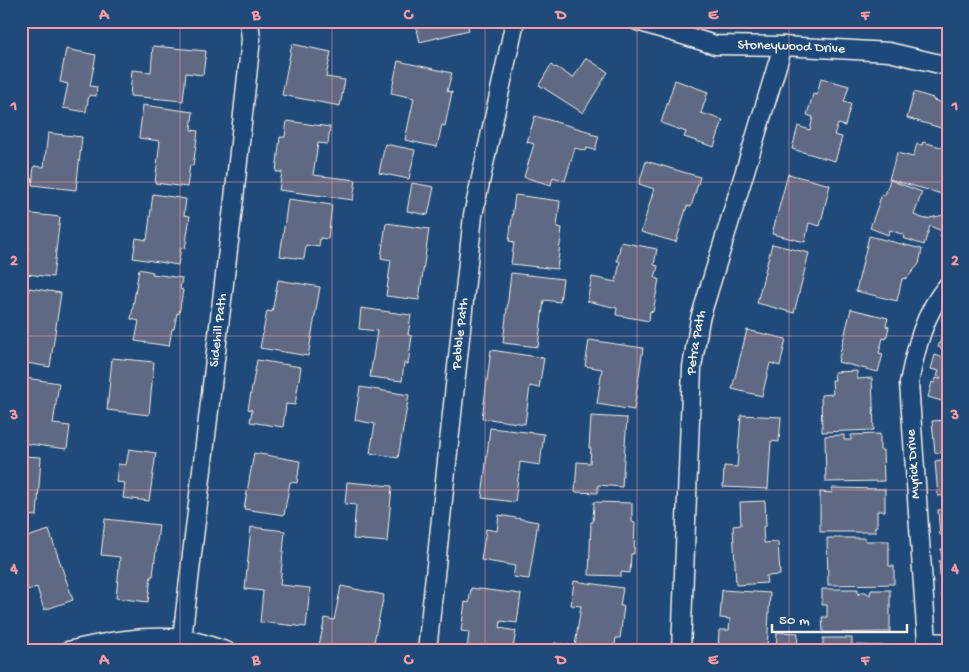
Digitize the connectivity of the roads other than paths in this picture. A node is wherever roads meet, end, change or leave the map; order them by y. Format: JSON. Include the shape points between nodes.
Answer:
{"nodes":[{"id":1,"x":249,"y":21,"type":"edge"},
{"id":2,"x":515,"y":21,"type":"edge"},
{"id":3,"x":637,"y":21,"type":"edge"},
{"id":4,"x":782,"y":46,"type":"junction"},
{"id":5,"x":948,"y":66,"type":"edge"},
{"id":6,"x":948,"y":285,"type":"edge"},
{"id":7,"x":182,"y":639,"type":"junction"},
{"id":8,"x":948,"y":643,"type":"edge"},
{"id":9,"x":926,"y":646,"type":"edge"},
{"id":10,"x":68,"y":651,"type":"edge"},
{"id":11,"x":226,"y":651,"type":"edge"},
{"id":12,"x":427,"y":651,"type":"edge"},
{"id":13,"x":681,"y":651,"type":"edge"}],
"edges":[{"from":1,"to":7,"type":"street","name":"Sidehill Path","via":[[251,39],[234,199]]},
{"from":2,"to":12,"type":"street","name":"Pebble Path","via":[[473,215]]},
{"from":3,"to":4,"type":"street","name":"Stoneywood Drive","via":[[714,46]]},
{"from":4,"to":5,"type":"street","name":"Stoneywood Drive","via":[[889,52]]},
{"from":4,"to":13,"type":"street","name":"Petra Path","via":[[700,318],[692,367]]},
{"from":6,"to":9,"type":"street","name":"Myrick Drive","via":[[924,322],[909,383]]},
{"from":7,"to":10,"type":"street","via":[[142,638]]},
{"from":7,"to":11,"type":"street"},
{"from":8,"to":9,"type":"street"}]}
